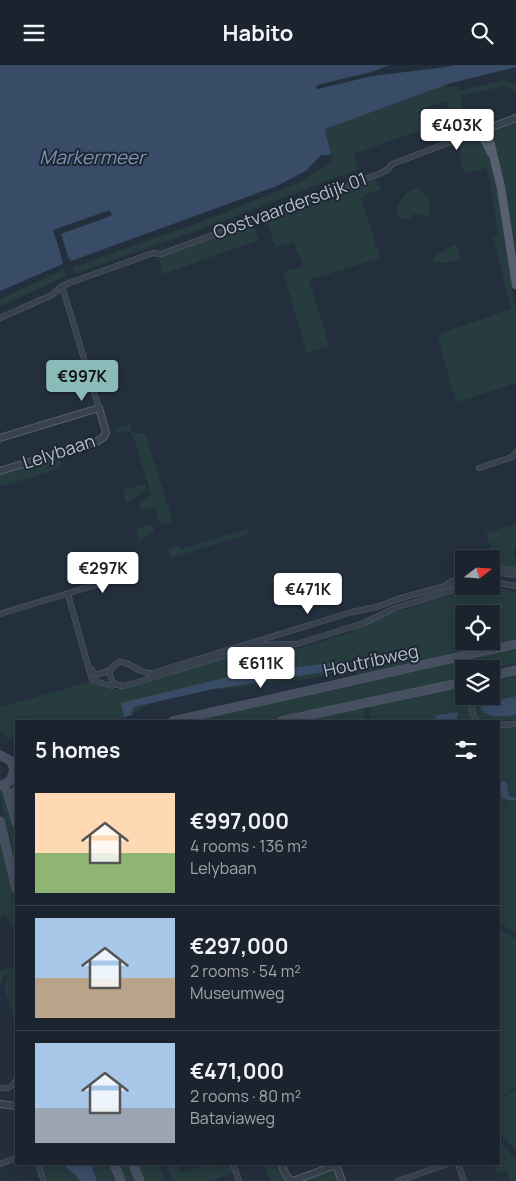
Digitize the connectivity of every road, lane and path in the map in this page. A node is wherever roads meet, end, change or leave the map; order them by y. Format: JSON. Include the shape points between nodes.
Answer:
{"nodes":[{"id":1,"x":516,"y":118,"type":"edge"},
{"id":2,"x":484,"y":130,"type":"junction"},
{"id":3,"x":516,"y":285,"type":"edge"},
{"id":4,"x":62,"y":286,"type":"junction"},
{"id":5,"x":0,"y":319,"type":"edge"},
{"id":6,"x":99,"y":408,"type":"junction"},
{"id":7,"x":0,"y":438,"type":"edge"},
{"id":8,"x":516,"y":452,"type":"edge"},
{"id":9,"x":479,"y":468,"type":"dead end"},
{"id":10,"x":0,"y":471,"type":"edge"},
{"id":11,"x":500,"y":568,"type":"edge"},
{"id":12,"x":516,"y":571,"type":"edge"},
{"id":13,"x":500,"y":573,"type":"edge"},
{"id":14,"x":132,"y":574,"type":"dead end"},
{"id":15,"x":516,"y":575,"type":"edge"},
{"id":16,"x":455,"y":580,"type":"edge"},
{"id":17,"x":455,"y":583,"type":"edge"},
{"id":18,"x":500,"y":584,"type":"edge"},
{"id":19,"x":445,"y":585,"type":"junction"},
{"id":20,"x":516,"y":588,"type":"edge"},
{"id":21,"x":455,"y":590,"type":"edge"},
{"id":22,"x":68,"y":594,"type":"junction"},
{"id":23,"x":0,"y":614,"type":"edge"},
{"id":24,"x":516,"y":644,"type":"edge"},
{"id":25,"x":462,"y":657,"type":"junction"},
{"id":26,"x":462,"y":660,"type":"edge"},
{"id":27,"x":89,"y":666,"type":"junction"},
{"id":28,"x":110,"y":670,"type":"junction"},
{"id":29,"x":516,"y":670,"type":"edge"},
{"id":30,"x":500,"y":674,"type":"edge"},
{"id":31,"x":116,"y":684,"type":"junction"},
{"id":32,"x":455,"y":684,"type":"edge"},
{"id":33,"x":471,"y":705,"type":"edge"},
{"id":34,"x":178,"y":720,"type":"edge"},
{"id":35,"x":286,"y":720,"type":"edge"},
{"id":36,"x":476,"y":720,"type":"edge"},
{"id":37,"x":516,"y":724,"type":"edge"},
{"id":38,"x":500,"y":725,"type":"edge"},
{"id":39,"x":0,"y":755,"type":"edge"},
{"id":40,"x":0,"y":760,"type":"edge"},
{"id":41,"x":13,"y":761,"type":"edge"},
{"id":42,"x":15,"y":774,"type":"edge"},
{"id":43,"x":2,"y":786,"type":"edge"},
{"id":44,"x":15,"y":819,"type":"edge"},
{"id":45,"x":0,"y":821,"type":"edge"},
{"id":46,"x":15,"y":885,"type":"edge"},
{"id":47,"x":15,"y":1083,"type":"edge"},
{"id":48,"x":0,"y":1088,"type":"edge"},
{"id":49,"x":0,"y":1104,"type":"edge"},
{"id":50,"x":15,"y":1106,"type":"edge"},
{"id":51,"x":15,"y":1157,"type":"edge"},
{"id":52,"x":0,"y":1163,"type":"edge"},
{"id":53,"x":38,"y":1165,"type":"edge"},
{"id":54,"x":114,"y":1165,"type":"edge"},
{"id":55,"x":134,"y":1165,"type":"edge"},
{"id":56,"x":233,"y":1165,"type":"edge"},
{"id":57,"x":281,"y":1165,"type":"edge"},
{"id":58,"x":334,"y":1165,"type":"edge"},
{"id":59,"x":337,"y":1165,"type":"edge"},
{"id":60,"x":443,"y":1165,"type":"edge"},
{"id":61,"x":458,"y":1165,"type":"edge"},
{"id":62,"x":44,"y":1181,"type":"edge"},
{"id":63,"x":121,"y":1181,"type":"edge"},
{"id":64,"x":140,"y":1181,"type":"edge"},
{"id":65,"x":239,"y":1181,"type":"edge"},
{"id":66,"x":342,"y":1181,"type":"edge"},
{"id":67,"x":398,"y":1181,"type":"edge"},
{"id":68,"x":464,"y":1181,"type":"edge"}],
"edges":[{"from":1,"to":2,"type":"street","name":"Oostvaardersdijk 01"},
{"from":2,"to":3,"type":"main road","via":[[501,188]]},
{"from":2,"to":4,"type":"street","name":"Oostvaardersdijk 01","via":[[392,164],[379,174],[162,254],[153,253]]},
{"from":4,"to":5,"type":"street","name":"Oostvaardersdijk 01","via":[[52,295]]},
{"from":4,"to":6,"type":"street"},
{"from":6,"to":7,"type":"street","name":"Lelybaan"},
{"from":6,"to":10,"type":"street","name":"Lelybaan","via":[[106,432],[104,437]]},
{"from":8,"to":9,"type":"street","via":[[512,457]]},
{"from":11,"to":12,"type":"street"},
{"from":13,"to":15,"type":"street"},
{"from":14,"to":22,"type":"street"},
{"from":16,"to":19,"type":"street"},
{"from":17,"to":19,"type":"street"},
{"from":18,"to":20,"type":"street"},
{"from":19,"to":28,"type":"street","via":[[153,673],[139,671],[124,662],[116,663]]},
{"from":21,"to":31,"type":"street","via":[[297,644],[260,645],[124,687]]},
{"from":22,"to":23,"type":"street"},
{"from":22,"to":27,"type":"street"},
{"from":24,"to":25,"type":"main road","name":"Houtribweg"},
{"from":25,"to":26,"type":"street"},
{"from":25,"to":34,"type":"main road","name":"Houtribweg"},
{"from":27,"to":28,"type":"street","via":[[97,675]]},
{"from":27,"to":31,"type":"street","via":[[92,680],[112,686]]},
{"from":28,"to":31,"type":"street","via":[[111,679]]},
{"from":29,"to":30,"type":"main road"},
{"from":32,"to":35,"type":"main road"},
{"from":33,"to":36,"type":"street"},
{"from":37,"to":38,"type":"street"},
{"from":39,"to":41,"type":"main road"},
{"from":40,"to":41,"type":"main road"},
{"from":41,"to":42,"type":"main road"},
{"from":42,"to":43,"type":"main road"},
{"from":43,"to":44,"type":"main road"},
{"from":45,"to":46,"type":"main road"},
{"from":47,"to":48,"type":"street","via":[[8,1089]]},
{"from":49,"to":50,"type":"street"},
{"from":51,"to":52,"type":"street"},
{"from":53,"to":62,"type":"street"},
{"from":54,"to":63,"type":"main road"},
{"from":55,"to":64,"type":"main road"},
{"from":56,"to":65,"type":"street"},
{"from":57,"to":58,"type":"street","via":[[293,1181]]},
{"from":59,"to":66,"type":"street"},
{"from":60,"to":67,"type":"street"},
{"from":61,"to":68,"type":"street"}]}
